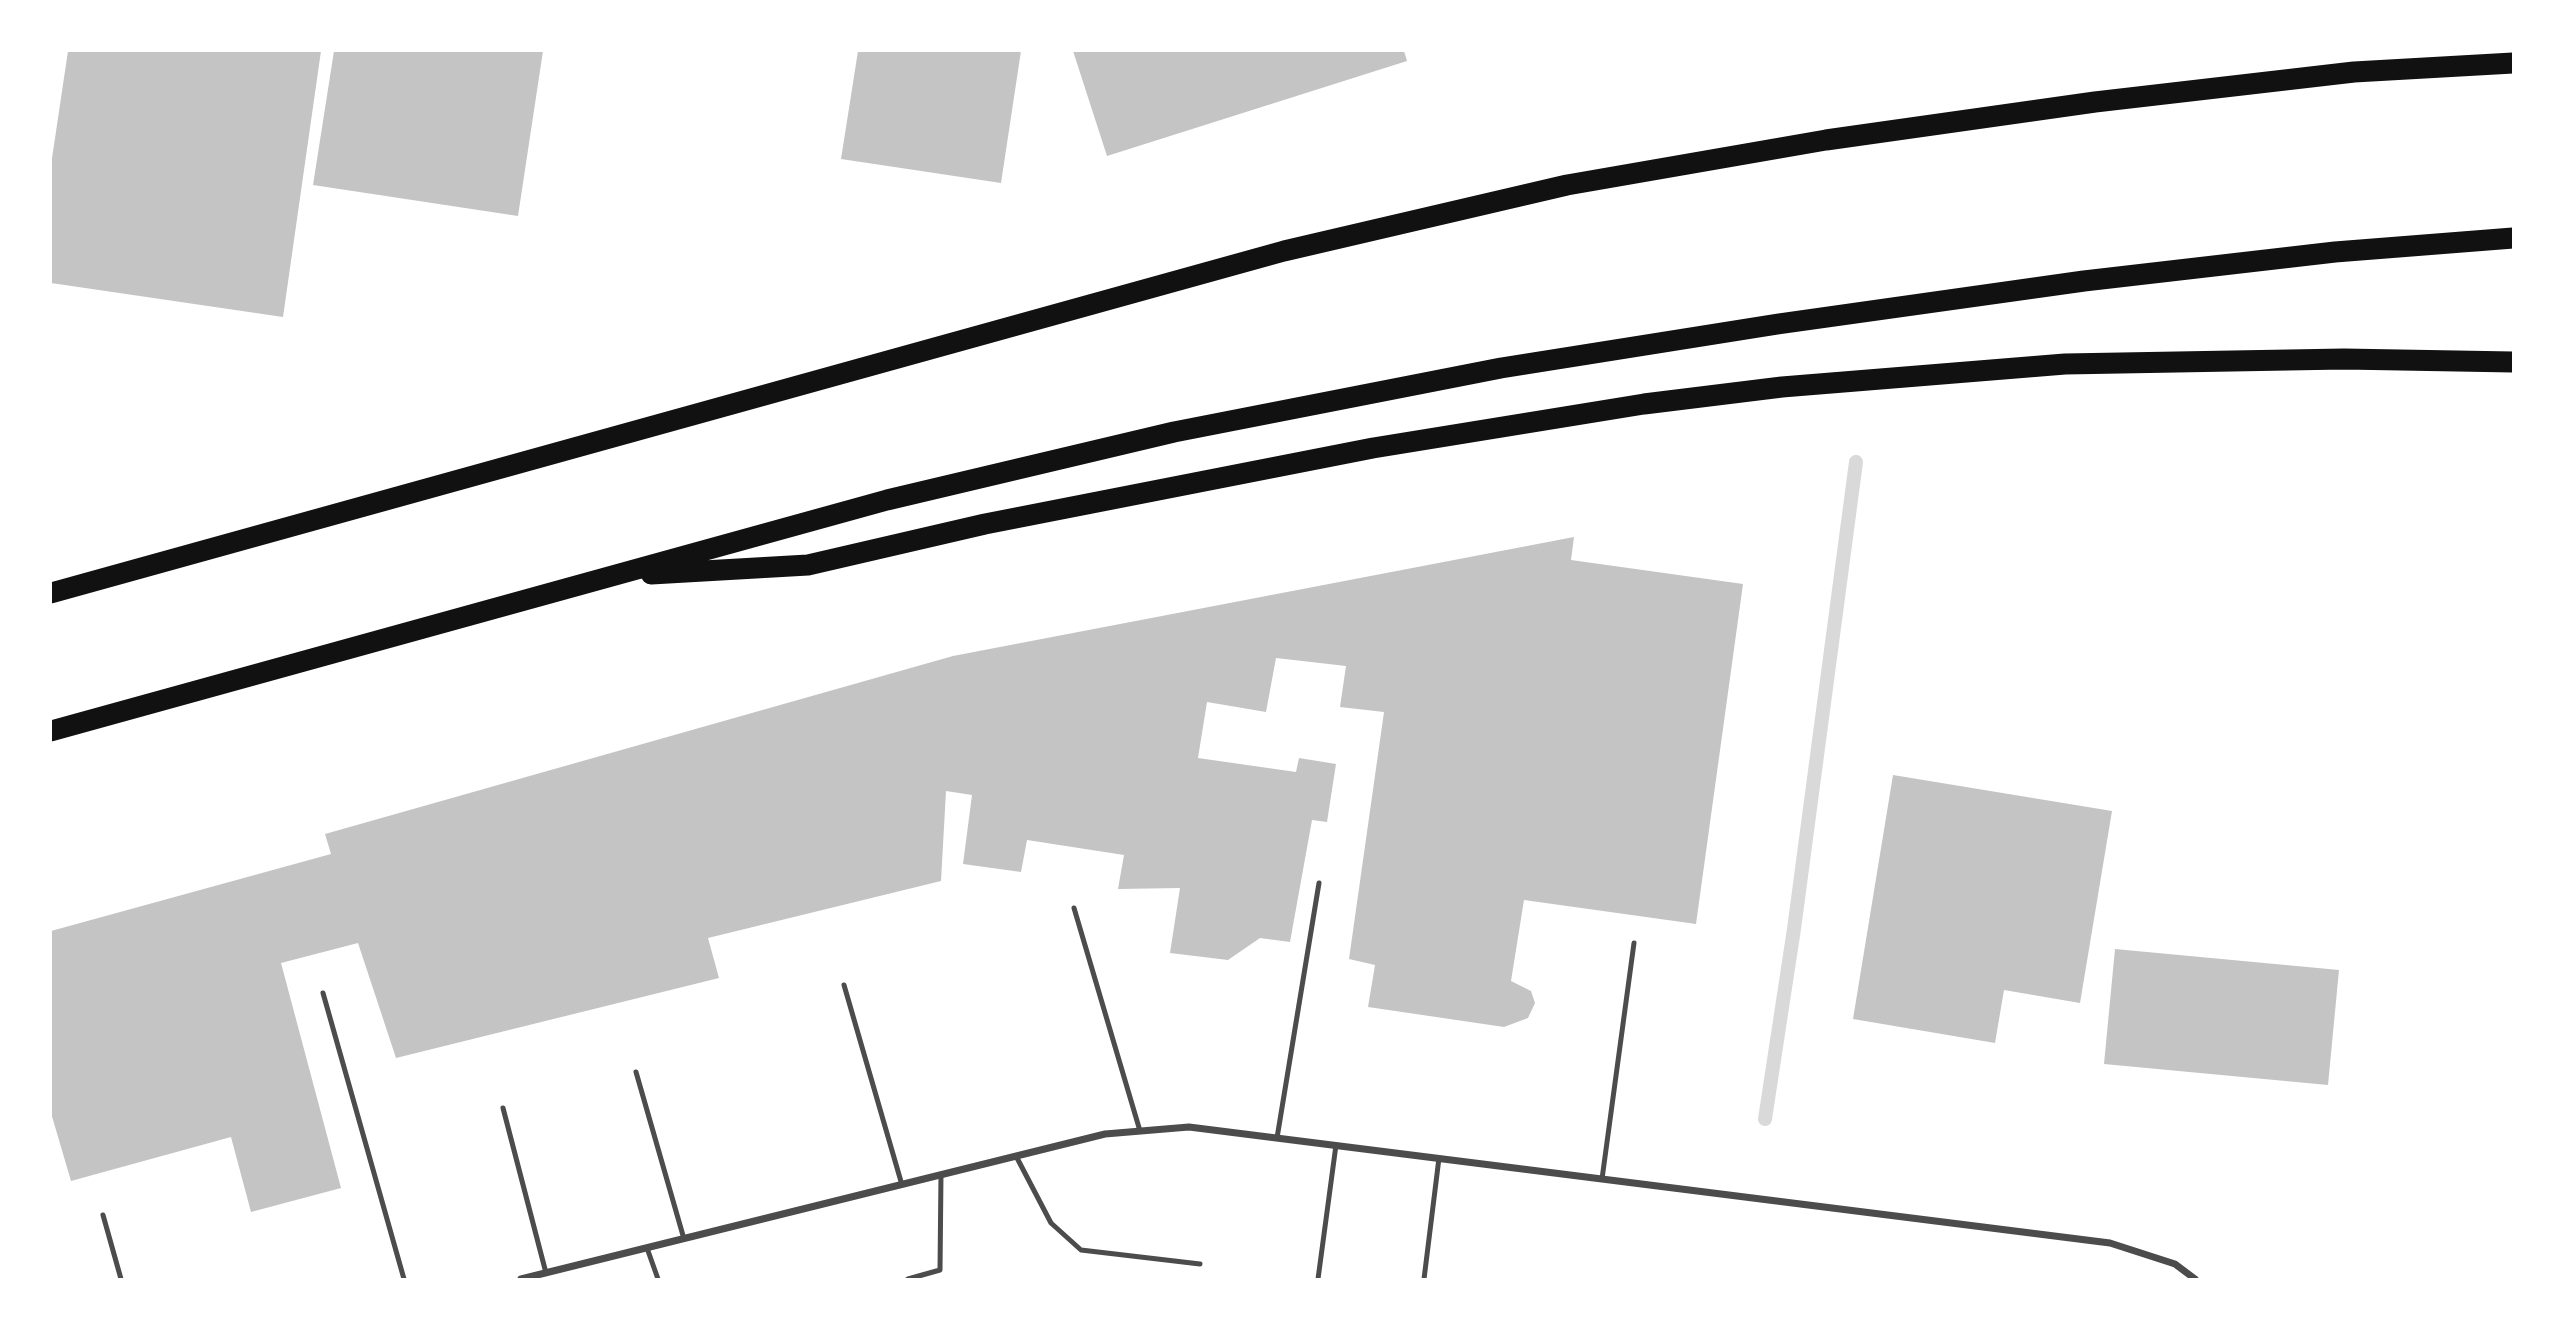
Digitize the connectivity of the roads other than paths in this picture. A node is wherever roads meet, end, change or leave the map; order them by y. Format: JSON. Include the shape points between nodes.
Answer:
{"nodes":[{"id":1,"x":2513,"y":63,"type":"edge"},
{"id":2,"x":2513,"y":238,"type":"edge"},
{"id":3,"x":2513,"y":362,"type":"edge"},
{"id":4,"x":607,"y":576,"type":"junction"},
{"id":5,"x":51,"y":593,"type":"edge"},
{"id":6,"x":51,"y":731,"type":"edge"},
{"id":7,"x":1319,"y":883,"type":"dead end"},
{"id":8,"x":1073,"y":908,"type":"dead end"},
{"id":9,"x":1634,"y":943,"type":"dead end"},
{"id":10,"x":844,"y":985,"type":"dead end"},
{"id":11,"x":323,"y":993,"type":"dead end"},
{"id":12,"x":636,"y":1072,"type":"dead end"},
{"id":13,"x":503,"y":1108,"type":"dead end"},
{"id":14,"x":1140,"y":1131,"type":"junction"},
{"id":15,"x":1277,"y":1138,"type":"junction"},
{"id":16,"x":1336,"y":1145,"type":"junction"},
{"id":17,"x":1016,"y":1156,"type":"junction"},
{"id":18,"x":1439,"y":1158,"type":"junction"},
{"id":19,"x":942,"y":1174,"type":"junction"},
{"id":20,"x":1602,"y":1179,"type":"junction"},
{"id":21,"x":902,"y":1185,"type":"junction"},
{"id":22,"x":103,"y":1214,"type":"dead end"},
{"id":23,"x":684,"y":1239,"type":"junction"},
{"id":24,"x":647,"y":1248,"type":"junction"},
{"id":25,"x":1200,"y":1264,"type":"dead end"},
{"id":26,"x":546,"y":1273,"type":"junction"},
{"id":27,"x":121,"y":1279,"type":"edge"},
{"id":28,"x":404,"y":1279,"type":"edge"},
{"id":29,"x":521,"y":1279,"type":"edge"},
{"id":30,"x":658,"y":1279,"type":"edge"},
{"id":31,"x":908,"y":1279,"type":"edge"},
{"id":32,"x":1318,"y":1279,"type":"edge"},
{"id":33,"x":1424,"y":1279,"type":"edge"},
{"id":34,"x":2195,"y":1279,"type":"edge"}],
"edges":[{"from":1,"to":5,"type":"highway","via":[[2354,72],[2095,102],[1826,140],[1567,185],[1284,251]]},
{"from":2,"to":4,"type":"highway","via":[[2335,252],[2084,281],[1501,368],[1174,432],[887,500]]},
{"from":3,"to":4,"type":"highway","via":[[2344,359],[2065,364],[1782,387],[1644,404],[1373,448],[985,524],[808,565]]},
{"from":4,"to":6,"type":"highway"},
{"from":7,"to":15,"type":"lane"},
{"from":8,"to":14,"type":"lane"},
{"from":9,"to":20,"type":"lane"},
{"from":10,"to":21,"type":"lane"},
{"from":11,"to":28,"type":"lane"},
{"from":12,"to":23,"type":"lane"},
{"from":13,"to":26,"type":"lane"},
{"from":14,"to":15,"type":"street","via":[[1189,1127]]},
{"from":14,"to":17,"type":"street","via":[[1105,1134]]},
{"from":15,"to":16,"type":"street"},
{"from":16,"to":18,"type":"street"},
{"from":16,"to":32,"type":"lane"},
{"from":17,"to":19,"type":"street"},
{"from":17,"to":25,"type":"lane","via":[[1051,1223],[1081,1250]]},
{"from":18,"to":20,"type":"street"},
{"from":18,"to":33,"type":"lane"},
{"from":19,"to":21,"type":"street"},
{"from":19,"to":31,"type":"lane","via":[[940,1270]]},
{"from":20,"to":34,"type":"street","via":[[2110,1243],[2175,1264]]},
{"from":21,"to":23,"type":"street"},
{"from":22,"to":27,"type":"lane"},
{"from":23,"to":24,"type":"street"},
{"from":24,"to":26,"type":"street"},
{"from":24,"to":30,"type":"lane"},
{"from":26,"to":29,"type":"street"}]}
